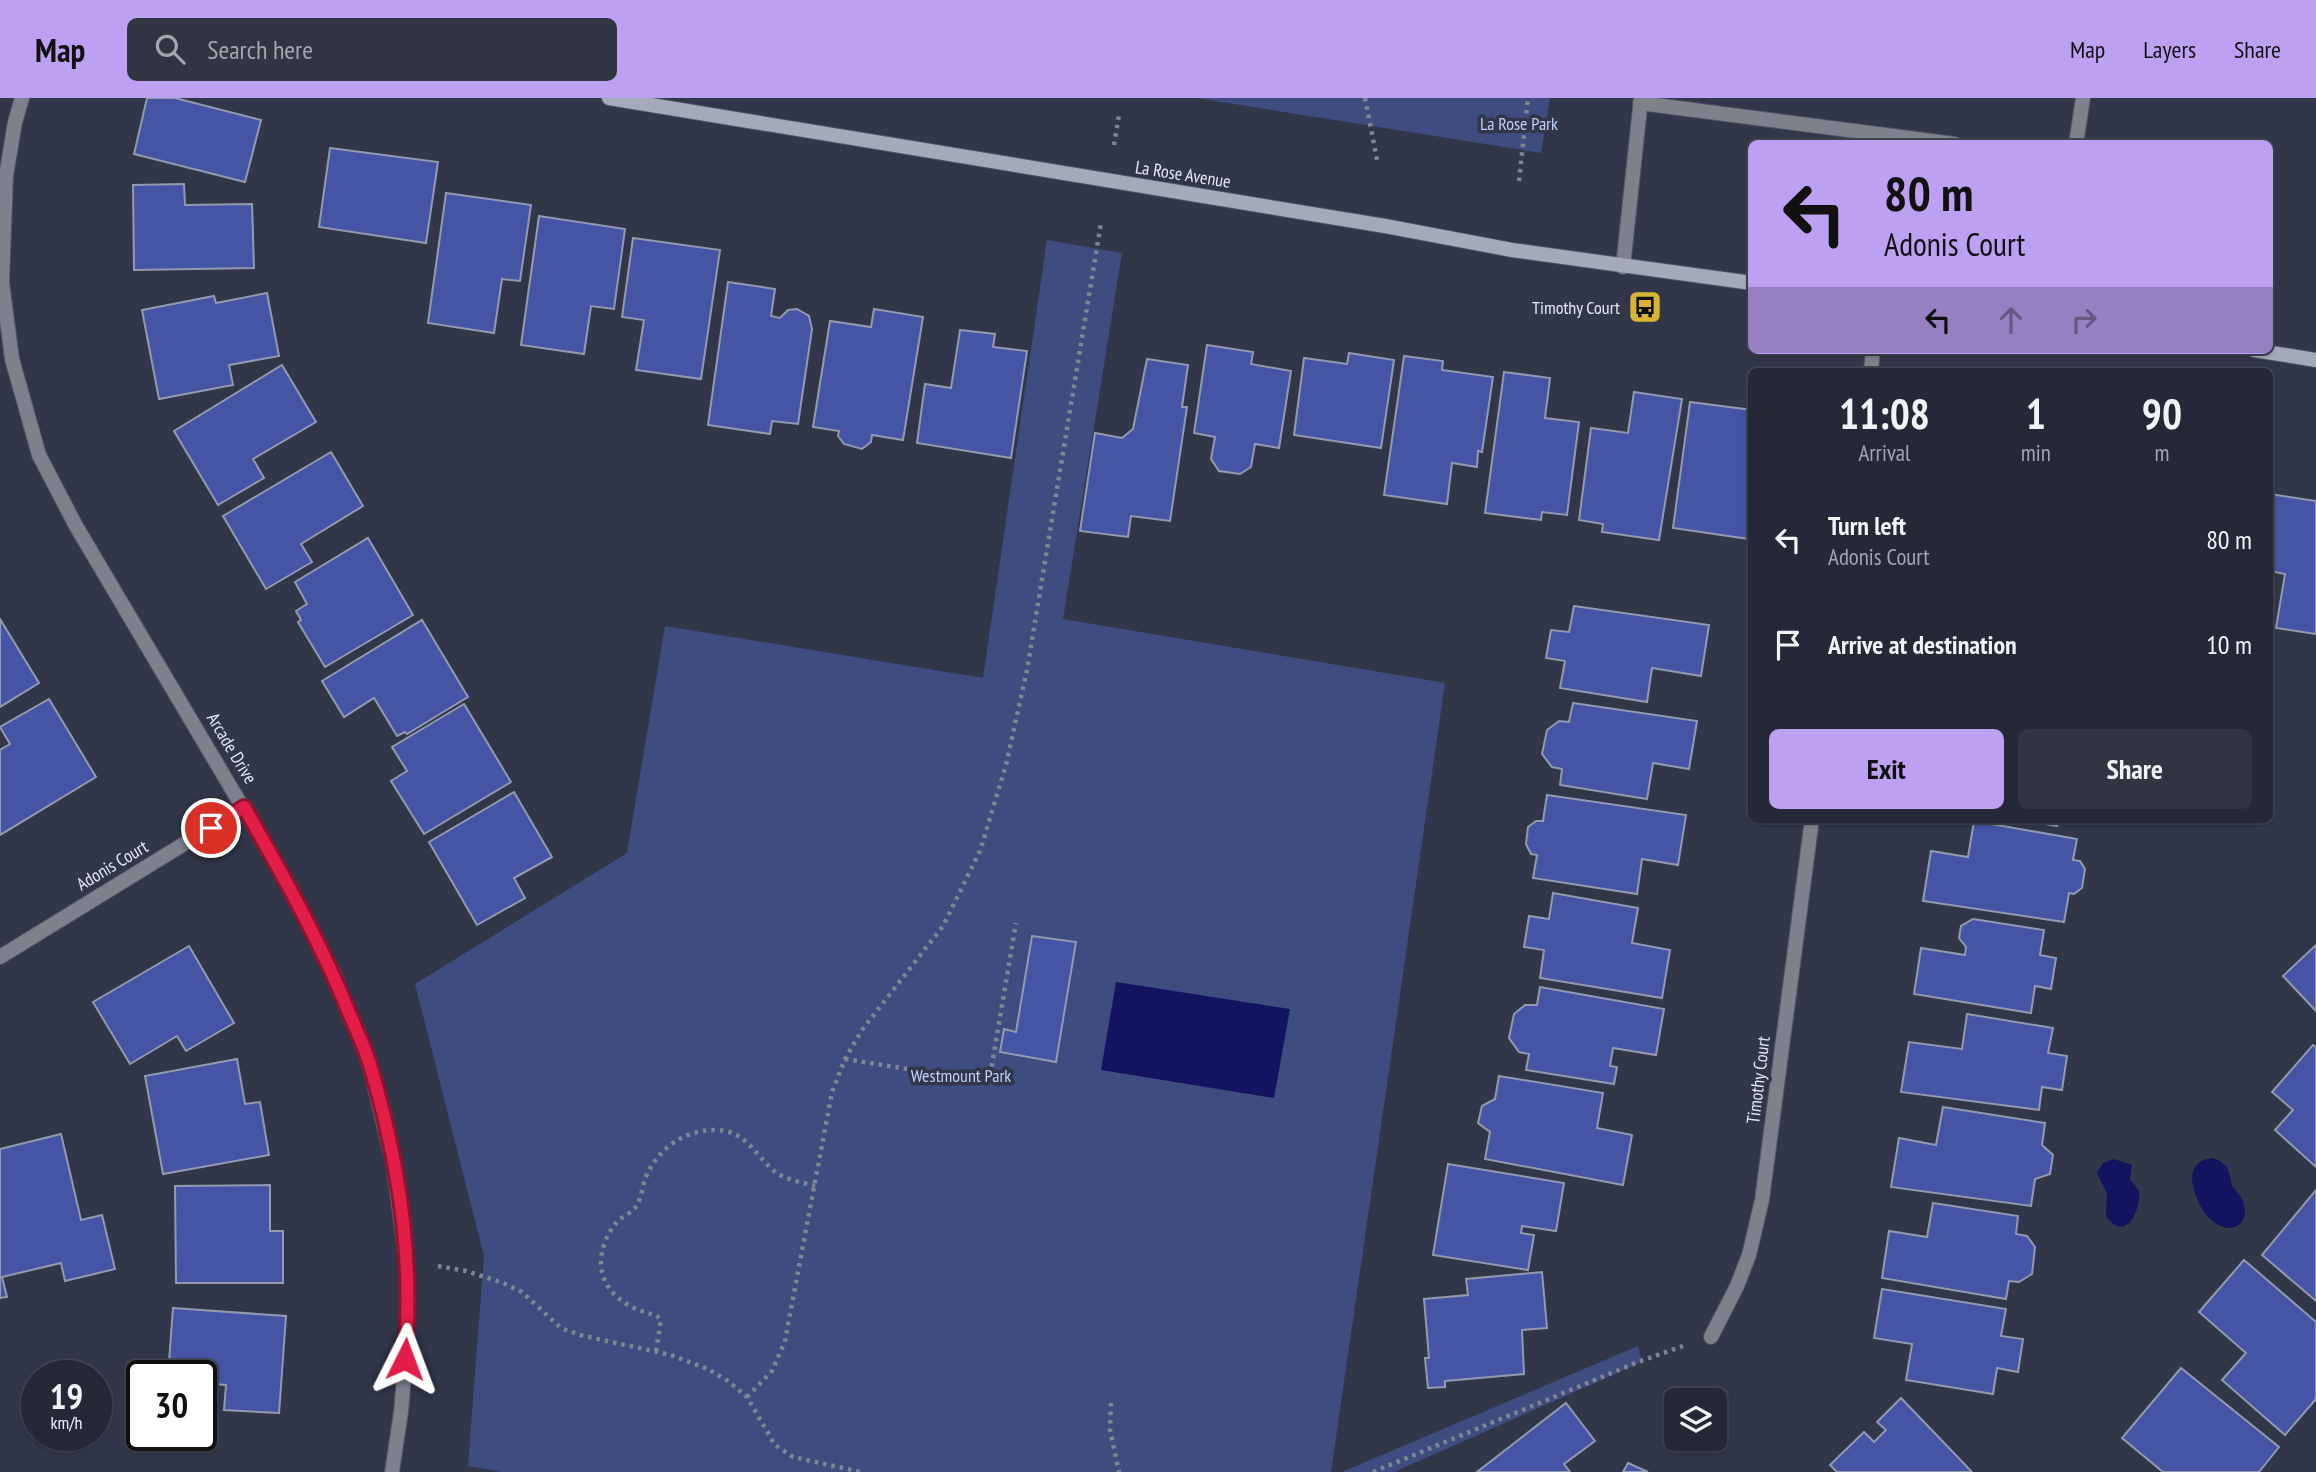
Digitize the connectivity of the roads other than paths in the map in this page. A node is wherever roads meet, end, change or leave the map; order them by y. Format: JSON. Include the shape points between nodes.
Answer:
{"nodes":[{"id":1,"x":22,"y":98,"type":"edge"},
{"id":2,"x":609,"y":98,"type":"edge"},
{"id":3,"x":2083,"y":98,"type":"edge"},
{"id":4,"x":1640,"y":101,"type":"edge"},
{"id":5,"x":1926,"y":140,"type":"edge"},
{"id":6,"x":2077,"y":140,"type":"edge"},
{"id":7,"x":1623,"y":267,"type":"junction"},
{"id":8,"x":1748,"y":283,"type":"edge"},
{"id":9,"x":2273,"y":353,"type":"edge"},
{"id":10,"x":2316,"y":360,"type":"edge"},
{"id":11,"x":244,"y":807,"type":"junction"},
{"id":12,"x":1811,"y":823,"type":"edge"},
{"id":13,"x":0,"y":957,"type":"edge"},
{"id":14,"x":1711,"y":1337,"type":"road end"},
{"id":15,"x":392,"y":1472,"type":"edge"}],
"edges":[{"from":1,"to":11,"type":"street","name":"Arcade Drive","via":[[6,176],[2,282],[12,359],[39,455],[76,526]]},
{"from":2,"to":7,"type":"street","name":"La Rose Avenue"},
{"from":3,"to":6,"type":"street"},
{"from":4,"to":5,"type":"street"},
{"from":4,"to":7,"type":"street"},
{"from":7,"to":8,"type":"street","name":"La Rose Avenue"},
{"from":9,"to":10,"type":"street"},
{"from":11,"to":13,"type":"street","name":"Adonis Court"},
{"from":11,"to":15,"type":"street","name":"Arcade Drive","via":[[334,974],[369,1064],[393,1162],[406,1260],[408,1332]]},
{"from":12,"to":14,"type":"street","name":"Timothy Court","via":[[1762,1200],[1749,1255]]}]}
